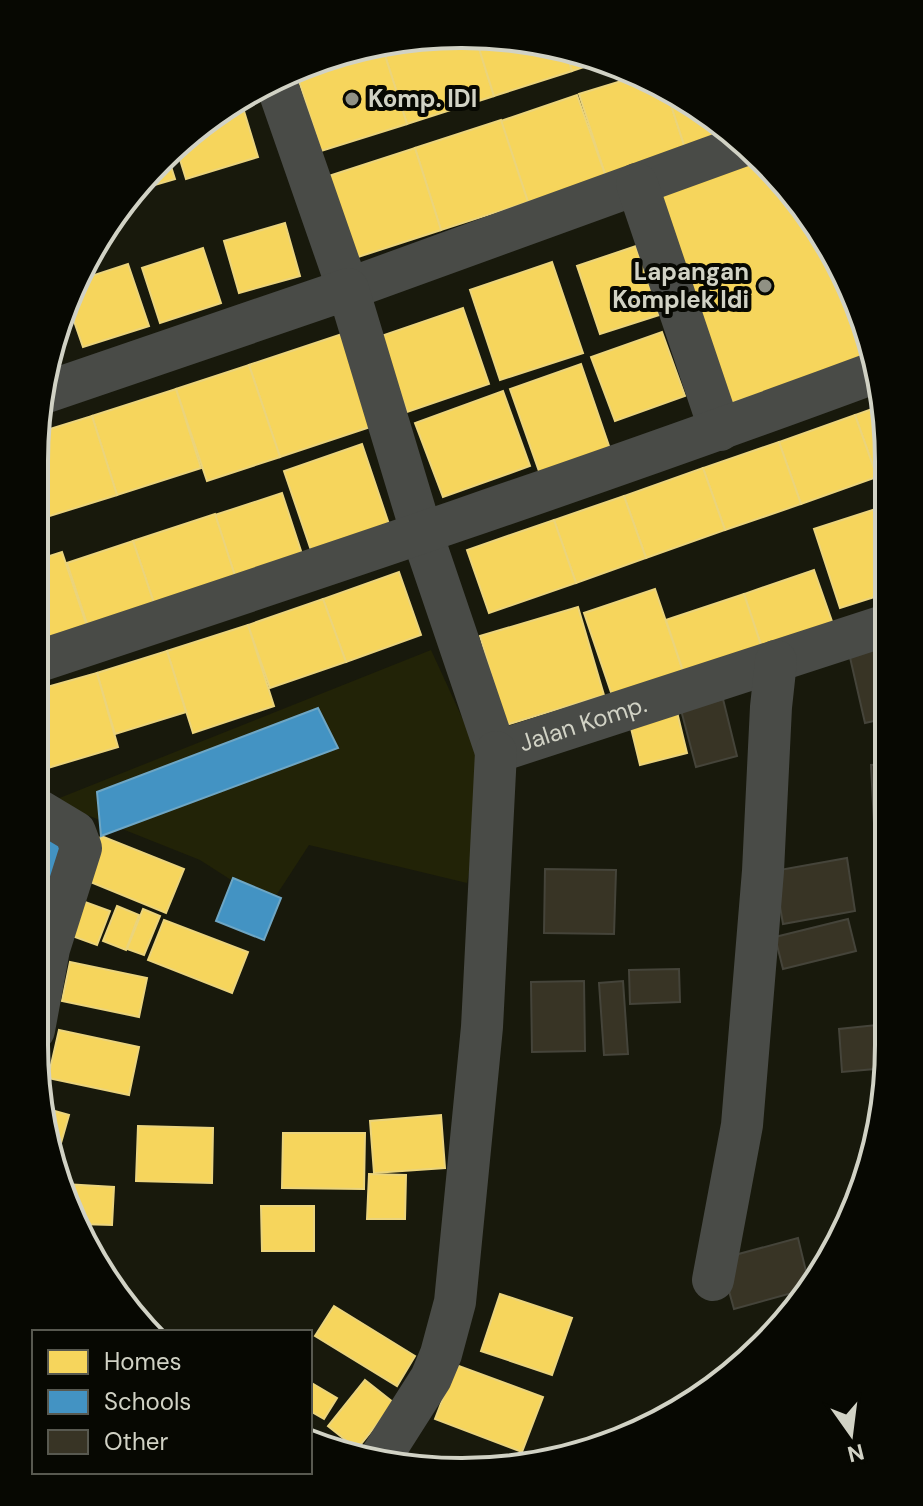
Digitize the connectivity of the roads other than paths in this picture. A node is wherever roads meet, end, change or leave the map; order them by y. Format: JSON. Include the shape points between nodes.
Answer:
{"nodes":[{"id":1,"x":279,"y":91,"type":"edge"},
{"id":2,"x":732,"y":150,"type":"edge"},
{"id":3,"x":637,"y":184,"type":"junction"},
{"id":4,"x":348,"y":289,"type":"junction"},
{"id":5,"x":866,"y":376,"type":"edge"},
{"id":6,"x":55,"y":389,"type":"edge"},
{"id":7,"x":720,"y":430,"type":"junction"},
{"id":8,"x":422,"y":534,"type":"junction"},
{"id":9,"x":875,"y":629,"type":"edge"},
{"id":10,"x":48,"y":658,"type":"edge"},
{"id":11,"x":776,"y":661,"type":"junction"},
{"id":12,"x":496,"y":752,"type":"junction"},
{"id":13,"x":48,"y":816,"type":"edge"},
{"id":14,"x":48,"y":954,"type":"edge"},
{"id":15,"x":713,"y":1280,"type":"dead end"},
{"id":16,"x":385,"y":1451,"type":"edge"}],
"edges":[{"from":1,"to":4,"type":"street","name":"Jalan Komp."},
{"from":2,"to":3,"type":"street"},
{"from":3,"to":4,"type":"street"},
{"from":3,"to":7,"type":"street"},
{"from":4,"to":6,"type":"street"},
{"from":4,"to":8,"type":"street","name":"Jalan Komp."},
{"from":5,"to":7,"type":"street"},
{"from":7,"to":8,"type":"street"},
{"from":8,"to":10,"type":"street"},
{"from":8,"to":12,"type":"street","name":"Jalan Komp."},
{"from":9,"to":11,"type":"street","name":"Jalan Komp."},
{"from":11,"to":12,"type":"street","name":"Jalan Komp."},
{"from":11,"to":15,"type":"street","via":[[742,1125]]},
{"from":12,"to":16,"type":"street","via":[[482,1027],[455,1302],[431,1378]]},
{"from":13,"to":14,"type":"street","via":[[75,832],[81,848]]}]}
